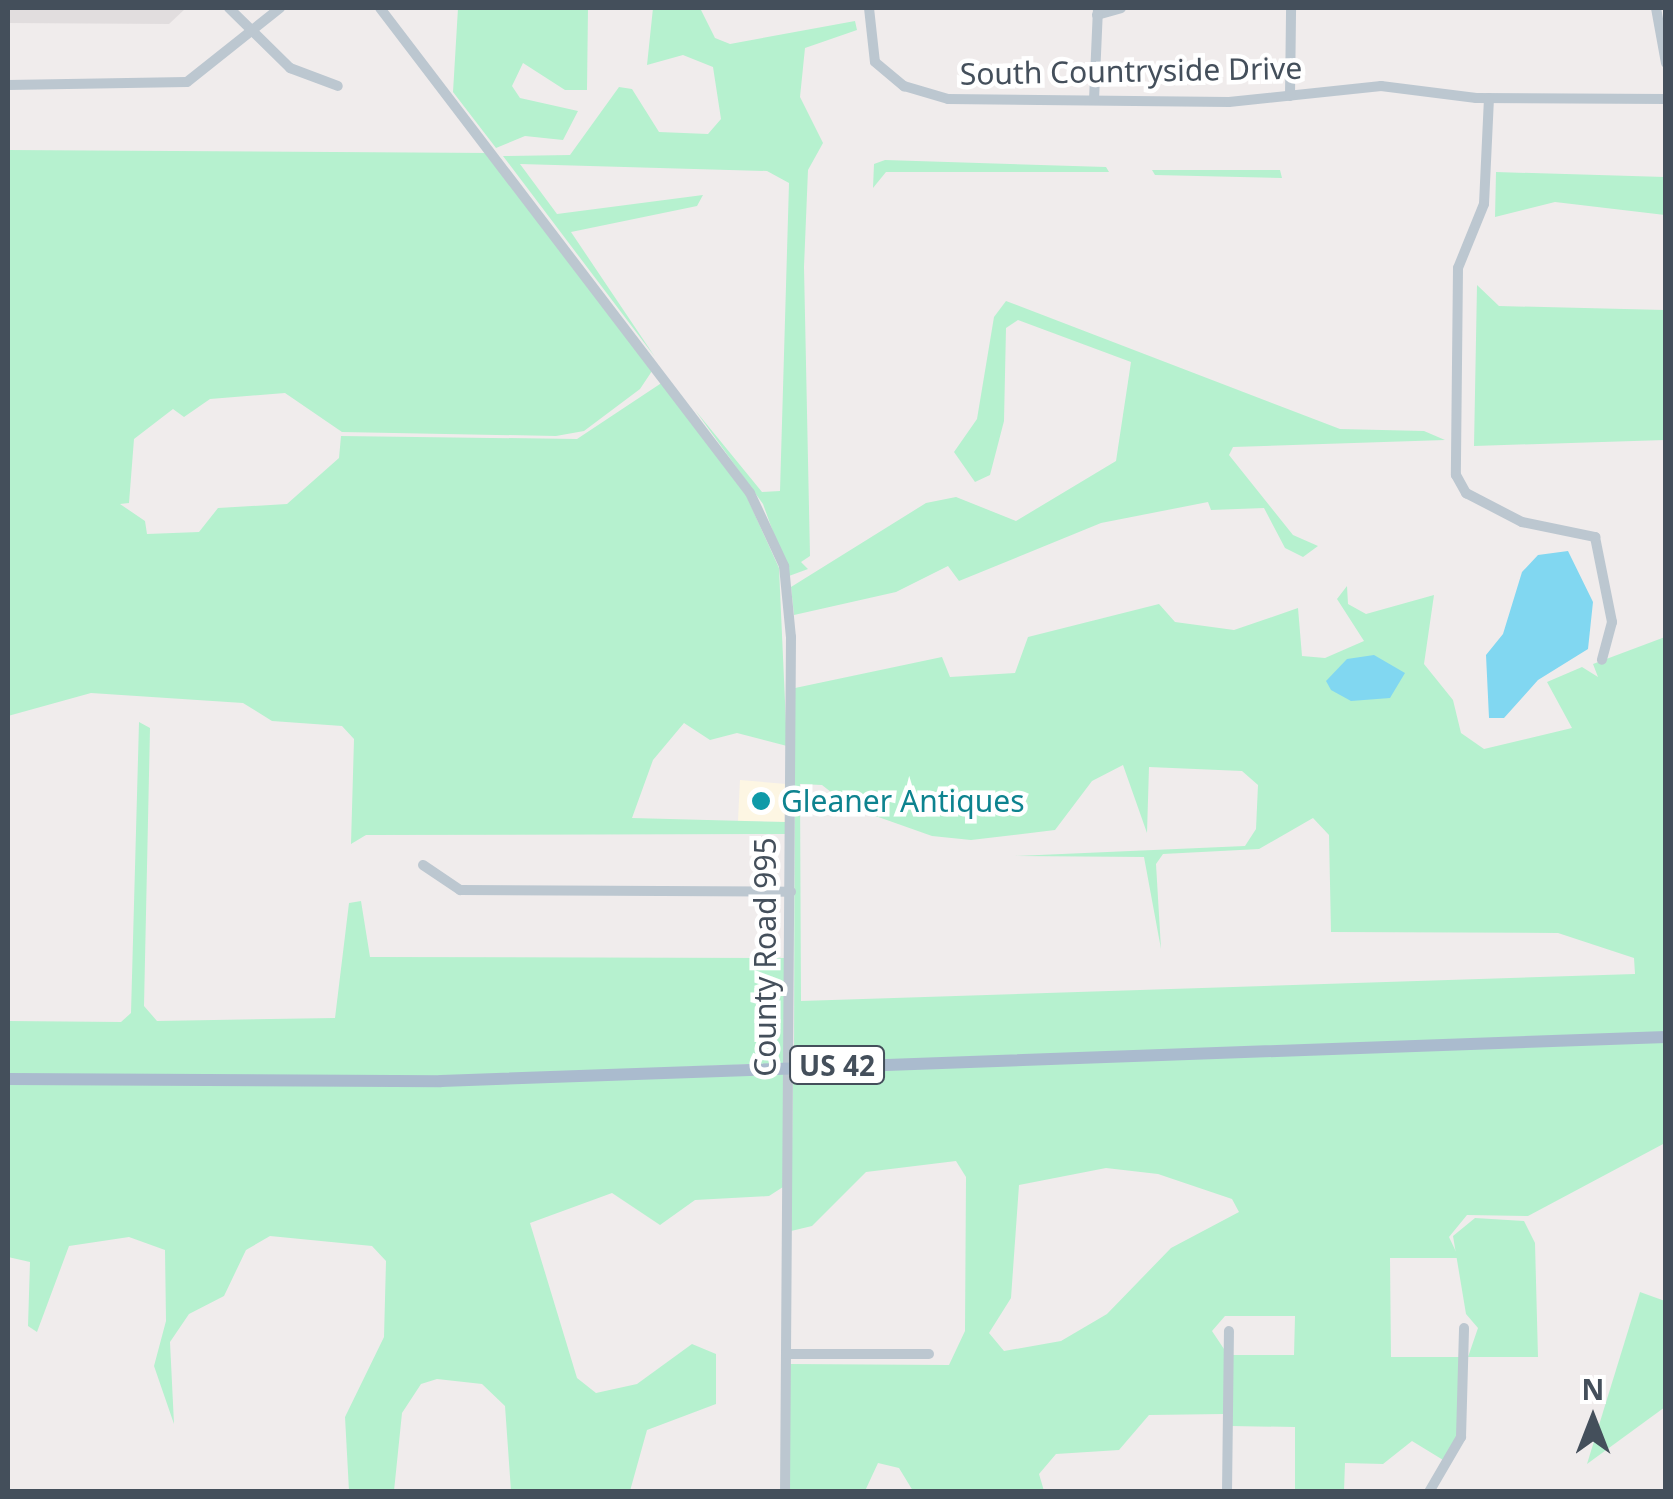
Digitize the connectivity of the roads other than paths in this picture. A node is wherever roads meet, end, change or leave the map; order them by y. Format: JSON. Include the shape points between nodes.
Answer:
{"nodes":[{"id":1,"x":229,"y":8,"type":"edge"},
{"id":2,"x":280,"y":8,"type":"edge"},
{"id":3,"x":380,"y":8,"type":"edge"},
{"id":4,"x":869,"y":8,"type":"edge"},
{"id":5,"x":1121,"y":8,"type":"edge"},
{"id":6,"x":1292,"y":8,"type":"edge"},
{"id":7,"x":1656,"y":8,"type":"edge"},
{"id":8,"x":1097,"y":11,"type":"edge"},
{"id":9,"x":252,"y":32,"type":"junction"},
{"id":10,"x":1666,"y":63,"type":"edge"},
{"id":11,"x":8,"y":85,"type":"edge"},
{"id":12,"x":338,"y":86,"type":"dead end"},
{"id":13,"x":1290,"y":96,"type":"junction"},
{"id":14,"x":1489,"y":98,"type":"junction"},
{"id":15,"x":1666,"y":99,"type":"edge"},
{"id":16,"x":1094,"y":100,"type":"junction"},
{"id":17,"x":1602,"y":660,"type":"dead end"},
{"id":18,"x":423,"y":864,"type":"dead end"},
{"id":19,"x":791,"y":892,"type":"junction"},
{"id":20,"x":1666,"y":1037,"type":"edge"},
{"id":21,"x":789,"y":1067,"type":"junction"},
{"id":22,"x":8,"y":1079,"type":"edge"},
{"id":23,"x":1464,"y":1328,"type":"dead end"},
{"id":24,"x":1228,"y":1331,"type":"dead end"},
{"id":25,"x":786,"y":1354,"type":"junction"},
{"id":26,"x":929,"y":1354,"type":"dead end"},
{"id":27,"x":785,"y":1492,"type":"edge"},
{"id":28,"x":1227,"y":1492,"type":"edge"},
{"id":29,"x":1430,"y":1492,"type":"edge"}],
"edges":[{"from":1,"to":9,"type":"street"},
{"from":2,"to":9,"type":"street"},
{"from":3,"to":19,"type":"street","name":"County Road 995","via":[[498,155],[774,538],[790,614]]},
{"from":4,"to":16,"type":"street","name":"South Countryside Drive","via":[[872,58],[898,83],[948,99]]},
{"from":5,"to":8,"type":"street"},
{"from":6,"to":13,"type":"street"},
{"from":7,"to":10,"type":"street"},
{"from":8,"to":16,"type":"street"},
{"from":9,"to":11,"type":"street","via":[[214,68],[174,86]]},
{"from":9,"to":12,"type":"street","via":[[290,68]]},
{"from":13,"to":14,"type":"street","name":"South Countryside Drive","via":[[1381,86]]},
{"from":13,"to":16,"type":"street","name":"South Countryside Drive"},
{"from":14,"to":15,"type":"street","name":"South Countryside Drive"},
{"from":14,"to":17,"type":"street","via":[[1484,204],[1458,268],[1456,476],[1466,493],[1522,522],[1595,537],[1612,622]]},
{"from":18,"to":19,"type":"street","via":[[460,890]]},
{"from":19,"to":21,"type":"street","name":"County Road 995"},
{"from":20,"to":21,"type":"main road","number":"US 42"},
{"from":21,"to":22,"type":"main road","number":"US 42","via":[[441,1081]]},
{"from":21,"to":25,"type":"street","name":"County Road 995"},
{"from":23,"to":29,"type":"street","via":[[1461,1438]]},
{"from":24,"to":28,"type":"street"},
{"from":25,"to":26,"type":"street"},
{"from":25,"to":27,"type":"street","name":"County Road 995"}]}
